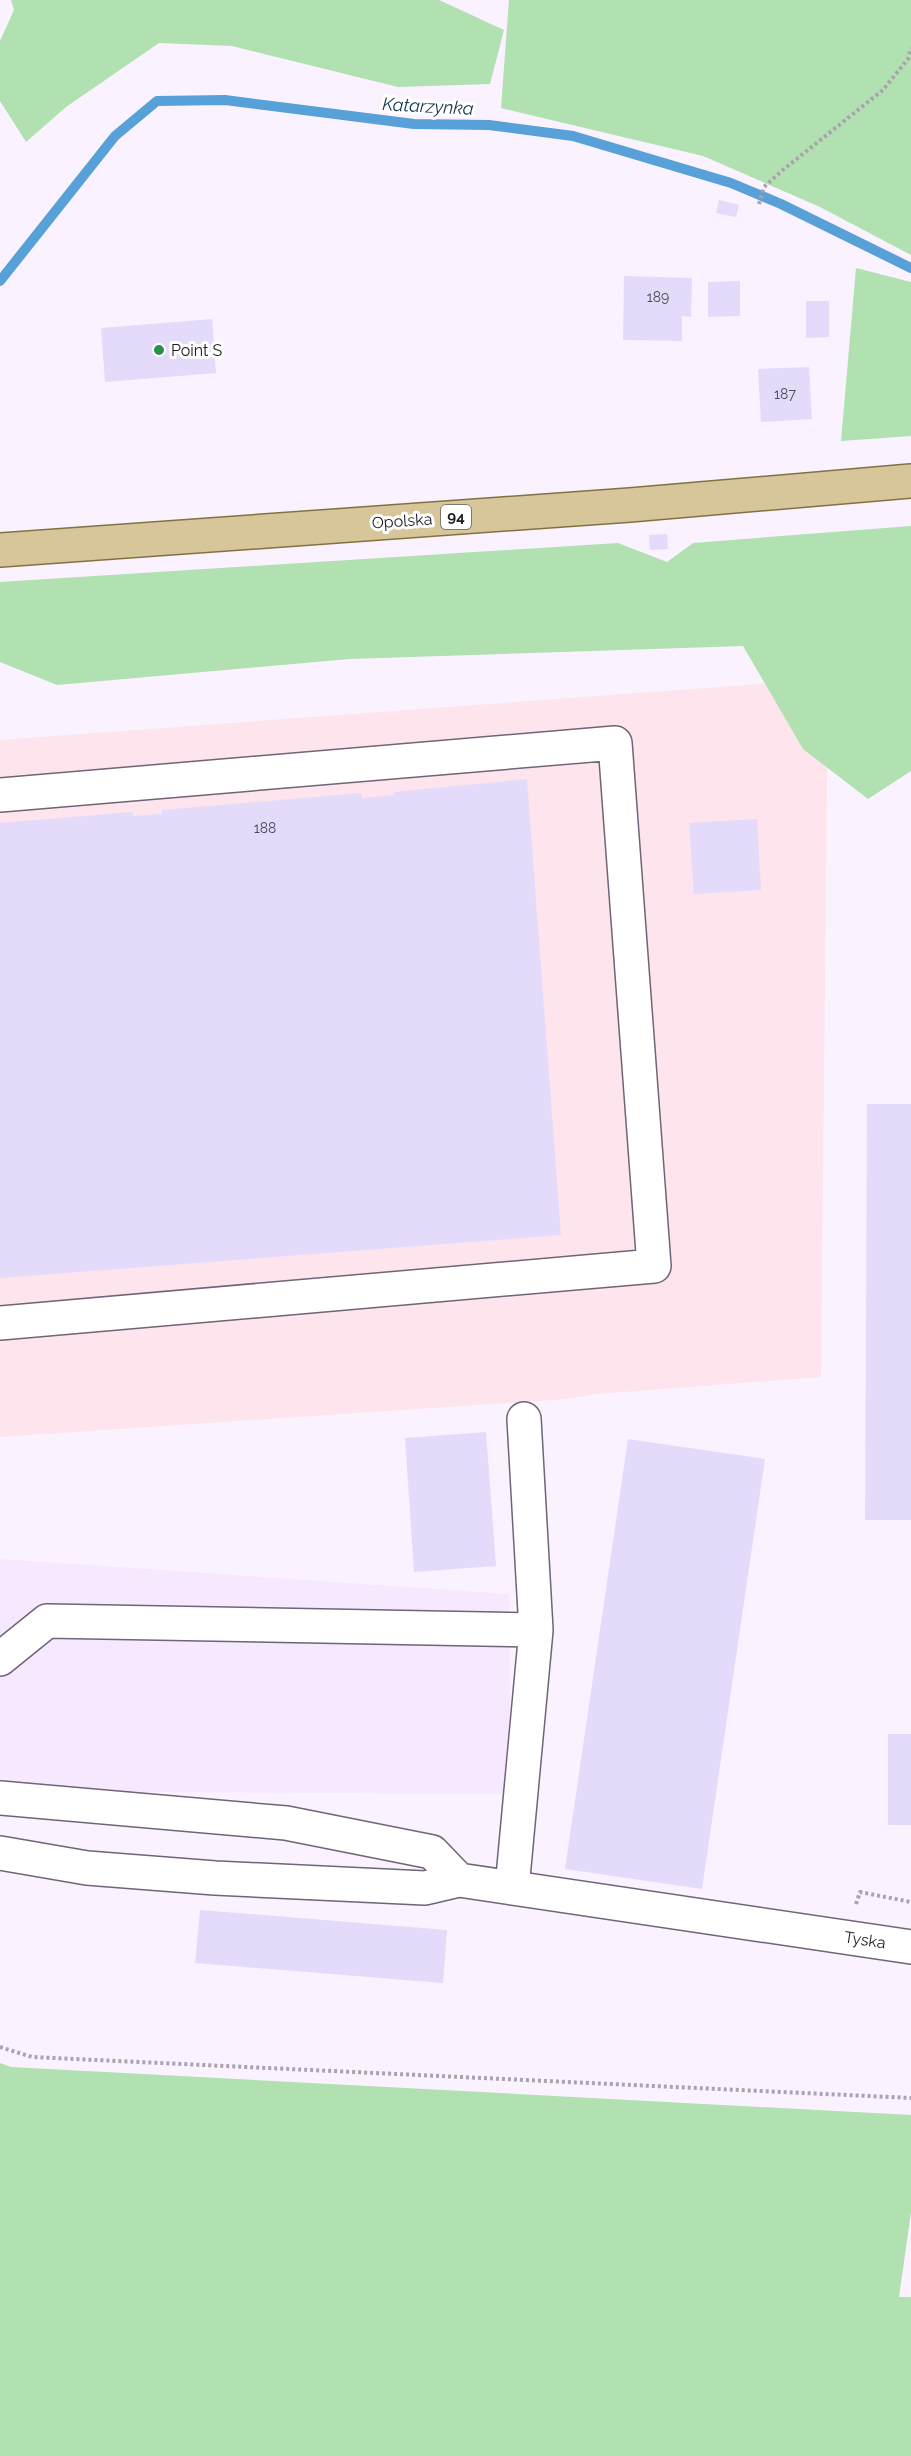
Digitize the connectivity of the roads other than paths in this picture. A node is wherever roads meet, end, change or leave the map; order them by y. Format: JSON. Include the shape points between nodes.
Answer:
{"nodes":[{"id":1,"x":911,"y":482,"type":"edge"},
{"id":2,"x":0,"y":550,"type":"edge"},
{"id":3,"x":0,"y":795,"type":"edge"},
{"id":4,"x":0,"y":1323,"type":"edge"},
{"id":5,"x":524,"y":1419,"type":"dead end"},
{"id":6,"x":536,"y":1630,"type":"junction"},
{"id":7,"x":0,"y":1659,"type":"edge"},
{"id":8,"x":0,"y":1798,"type":"edge"},
{"id":9,"x":0,"y":1853,"type":"edge"},
{"id":10,"x":459,"y":1880,"type":"junction"},
{"id":11,"x":512,"y":1888,"type":"junction"},
{"id":12,"x":911,"y":1947,"type":"edge"}],
"edges":[{"from":1,"to":2,"type":"main road","name":"Opolska","number":"94"},
{"from":3,"to":4,"type":"street","via":[[615,743],[654,1266]]},
{"from":5,"to":6,"type":"street"},
{"from":6,"to":7,"type":"street","via":[[46,1621]]},
{"from":6,"to":11,"type":"street"},
{"from":8,"to":10,"type":"street","via":[[286,1823],[432,1852]]},
{"from":9,"to":10,"type":"street","via":[[87,1868],[215,1878],[425,1888]]},
{"from":10,"to":11,"type":"street","name":"Tyska"},
{"from":11,"to":12,"type":"street","name":"Tyska"}]}
